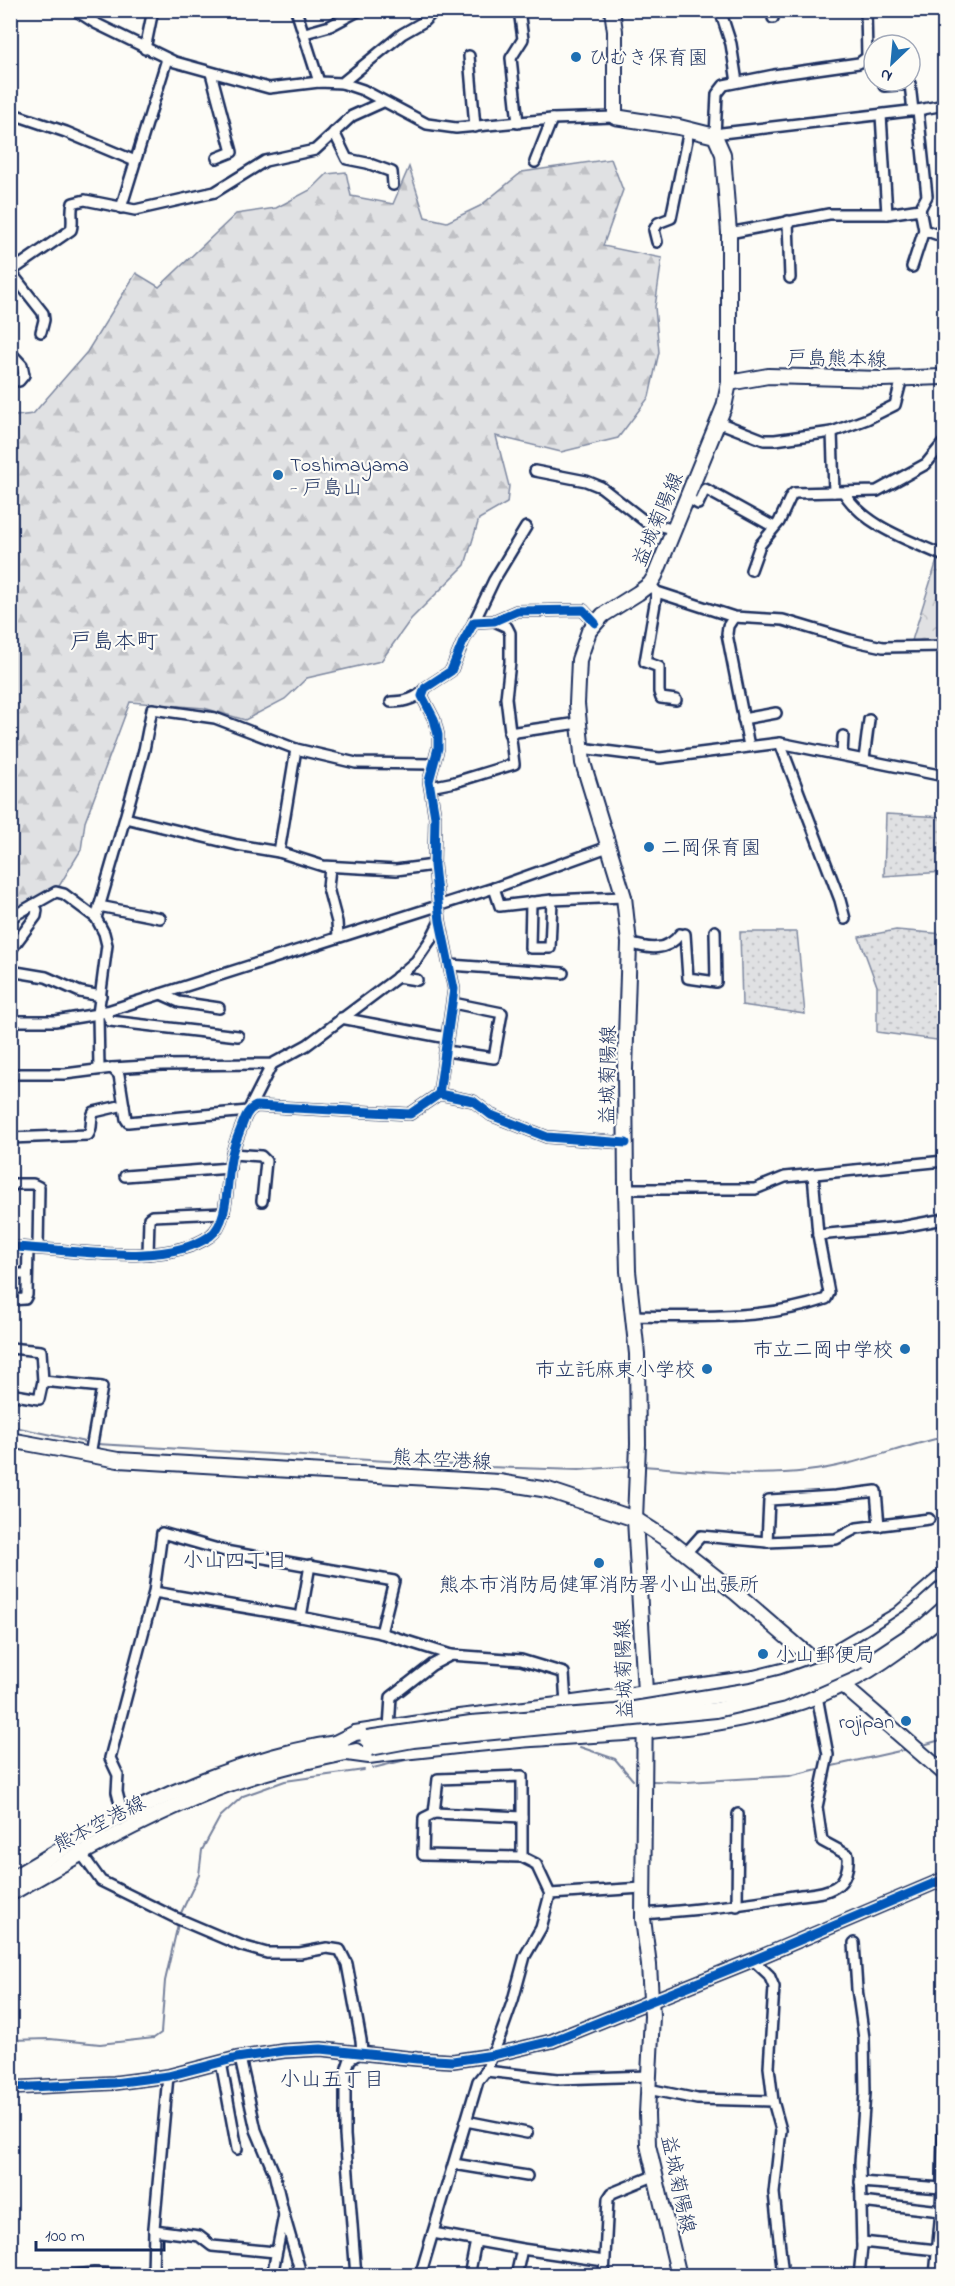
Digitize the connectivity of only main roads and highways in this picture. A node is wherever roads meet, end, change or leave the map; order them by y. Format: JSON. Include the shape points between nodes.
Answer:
{"nodes":[{"id":1,"x":612,"y":10,"type":"edge"},
{"id":2,"x":945,"y":377,"type":"edge"},
{"id":3,"x":729,"y":383,"type":"junction"},
{"id":4,"x":10,"y":1440,"type":"edge"},
{"id":5,"x":635,"y":1519,"type":"junction"},
{"id":6,"x":945,"y":1575,"type":"edge"},
{"id":7,"x":945,"y":1587,"type":"edge"},
{"id":8,"x":945,"y":1602,"type":"edge"},
{"id":9,"x":945,"y":1614,"type":"edge"},
{"id":10,"x":818,"y":1662,"type":"junction"},
{"id":11,"x":843,"y":1685,"type":"junction"},
{"id":12,"x":645,"y":1692,"type":"junction"},
{"id":13,"x":645,"y":1731,"type":"junction"},
{"id":14,"x":335,"y":1743,"type":"junction"},
{"id":15,"x":368,"y":1743,"type":"junction"},
{"id":16,"x":347,"y":1753,"type":"junction"},
{"id":17,"x":945,"y":1773,"type":"edge"},
{"id":18,"x":77,"y":1847,"type":"junction"},
{"id":19,"x":10,"y":1878,"type":"edge"},
{"id":20,"x":10,"y":1894,"type":"edge"},
{"id":21,"x":679,"y":2276,"type":"edge"}],
"edges":[{"from":1,"to":3,"type":"main road","name":"益城菊陽線","via":[[615,117],[716,136],[723,154],[729,232]]},
{"from":2,"to":3,"type":"main road","name":"戸島熊本線","via":[[768,376]]},
{"from":3,"to":5,"type":"main road","name":"益城菊陽線","via":[[718,423],[653,588],[595,623],[586,637],[577,682],[580,748],[624,897],[629,943],[626,1189],[628,1271],[637,1354]]},
{"from":4,"to":5,"type":"main road","name":"熊本空港線","via":[[118,1460],[499,1482],[548,1490]]},
{"from":5,"to":10,"type":"main road","name":"熊本空港線","via":[[686,1553]]},
{"from":5,"to":12,"type":"main road","name":"益城菊陽線"},
{"from":6,"to":10,"type":"main road","name":"熊本空港線","via":[[898,1615]]},
{"from":7,"to":15,"type":"main road","name":"熊本空港線","bridge":true,"via":[[866,1646],[833,1664],[783,1682],[616,1712],[471,1723]]},
{"from":8,"to":15,"type":"main road","name":"熊本空港線","bridge":true,"via":[[917,1626],[861,1660],[781,1695],[716,1710]]},
{"from":9,"to":11,"type":"main road","name":"熊本空港線","via":[[876,1667]]},
{"from":10,"to":11,"type":"main road","name":"熊本空港線"},
{"from":10,"to":12,"type":"main road","name":"熊本空港線","via":[[754,1678]]},
{"from":11,"to":13,"type":"main road","name":"熊本空港線","via":[[786,1707],[714,1724]]},
{"from":11,"to":17,"type":"main road","name":"熊本空港線"},
{"from":12,"to":13,"type":"main road","name":"益城菊陽線"},
{"from":12,"to":14,"type":"main road","name":"熊本空港線","via":[[355,1733]]},
{"from":13,"to":16,"type":"main road","name":"熊本空港線","via":[[369,1756]]},
{"from":13,"to":21,"type":"main road","name":"益城菊陽線","via":[[642,1888],[651,2000],[648,2145]]},
{"from":14,"to":15,"type":"main road","name":"熊本空港線"},
{"from":14,"to":18,"type":"main road","name":"熊本空港線","via":[[292,1750],[216,1776],[123,1816]]},
{"from":15,"to":16,"type":"main road","name":"熊本空港線"},
{"from":16,"to":18,"type":"main road","name":"熊本空港線","via":[[263,1772]]},
{"from":18,"to":19,"type":"main road","name":"熊本空港線"},
{"from":18,"to":20,"type":"main road","name":"熊本空港線"}]}
